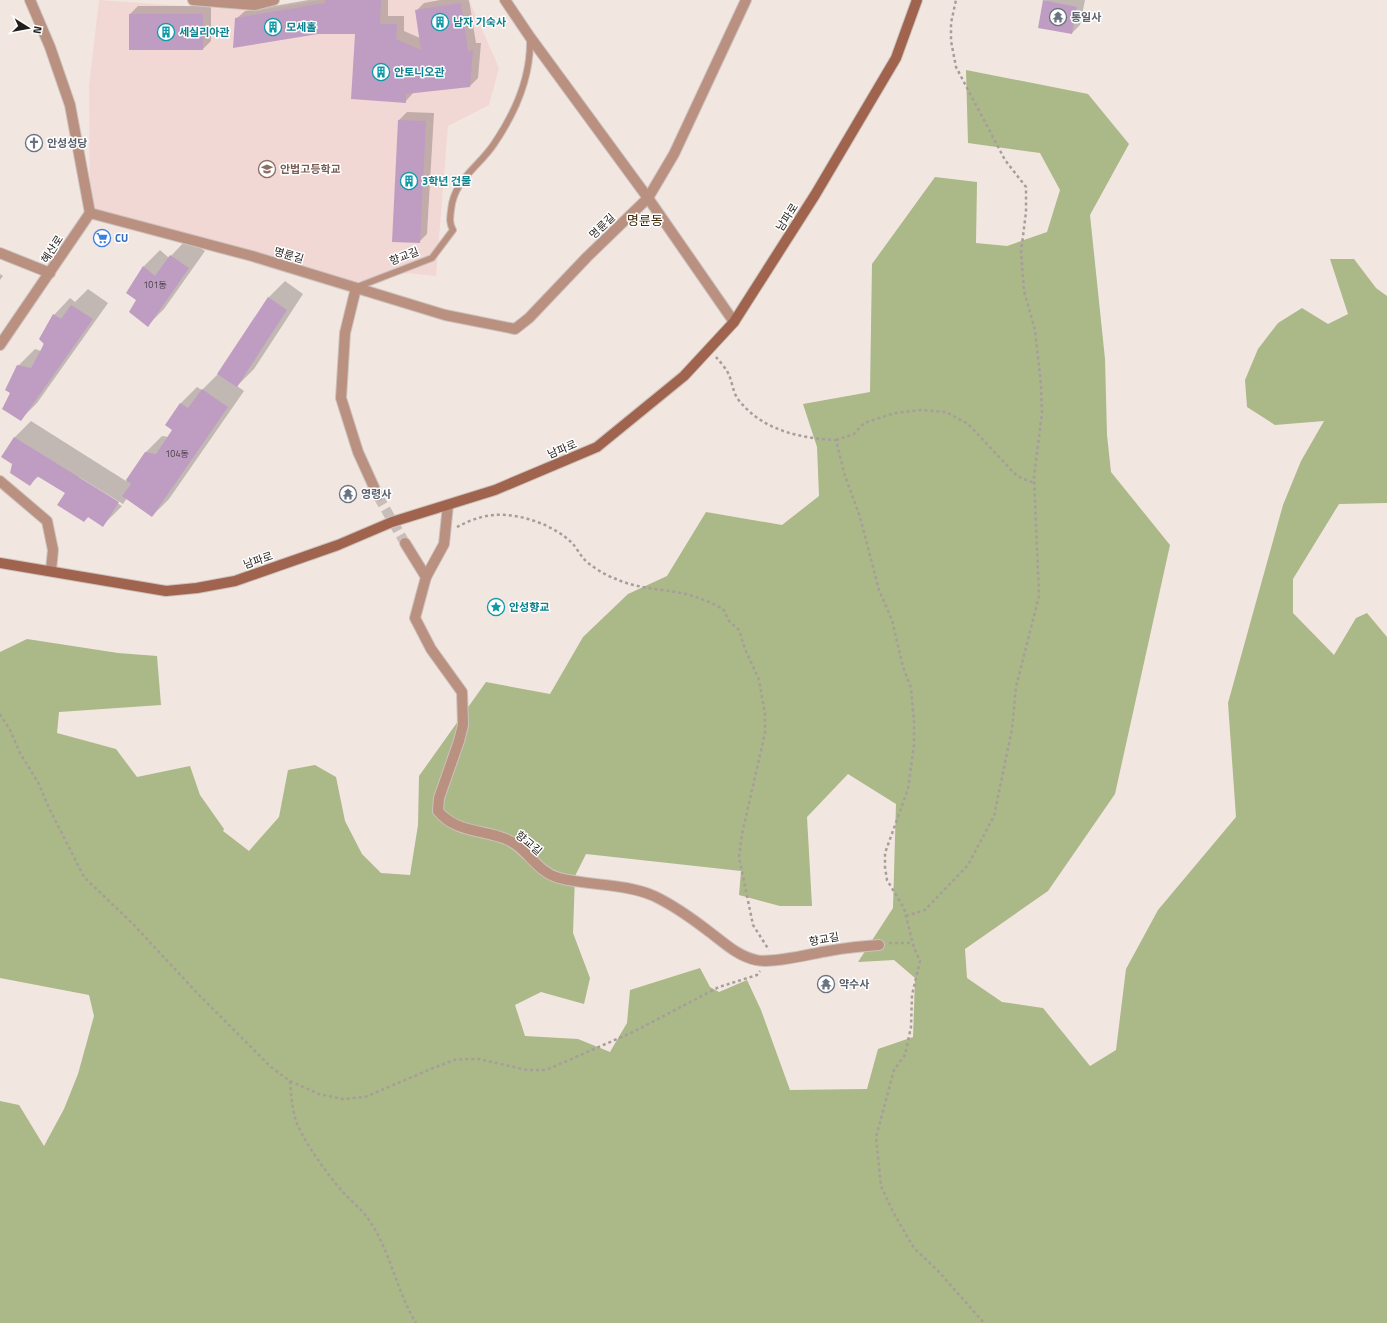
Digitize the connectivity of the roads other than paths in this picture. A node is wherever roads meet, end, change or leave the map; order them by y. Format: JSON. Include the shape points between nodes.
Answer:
{"nodes":[{"id":1,"x":30,"y":0,"type":"edge"},
{"id":2,"x":193,"y":0,"type":"edge"},
{"id":3,"x":274,"y":0,"type":"edge"},
{"id":4,"x":505,"y":0,"type":"edge"},
{"id":5,"x":746,"y":0,"type":"edge"},
{"id":6,"x":917,"y":0,"type":"edge"},
{"id":7,"x":530,"y":37,"type":"junction"},
{"id":8,"x":648,"y":198,"type":"junction"},
{"id":9,"x":90,"y":213,"type":"junction"},
{"id":10,"x":0,"y":253,"type":"edge"},
{"id":11,"x":50,"y":273,"type":"junction"},
{"id":12,"x":356,"y":288,"type":"junction"},
{"id":13,"x":734,"y":322,"type":"junction"},
{"id":14,"x":0,"y":345,"type":"edge"},
{"id":15,"x":0,"y":481,"type":"edge"},
{"id":16,"x":378,"y":496,"type":"tunnel mouth"},
{"id":17,"x":448,"y":505,"type":"junction"},
{"id":18,"x":405,"y":543,"type":"tunnel mouth"},
{"id":19,"x":0,"y":563,"type":"edge"},
{"id":20,"x":51,"y":570,"type":"junction"},
{"id":21,"x":426,"y":577,"type":"junction"},
{"id":22,"x":879,"y":945,"type":"road end"}],
"edges":[{"from":1,"to":9,"type":"street","via":[[70,105]]},
{"from":2,"to":3,"type":"street","via":[[255,5]]},
{"from":4,"to":7,"type":"street"},
{"from":5,"to":8,"type":"street","name":"명륜길","via":[[674,154]]},
{"from":6,"to":13,"type":"street","name":"남파로","via":[[896,58],[815,195]]},
{"from":7,"to":8,"type":"street"},
{"from":7,"to":12,"type":"lane","name":"향교길","via":[[525,84],[493,145],[459,184],[452,202],[450,224],[453,230],[432,258]]},
{"from":8,"to":12,"type":"street","name":"명륜길","via":[[586,257],[529,318],[514,329],[445,315]]},
{"from":8,"to":13,"type":"street"},
{"from":9,"to":11,"type":"street","name":"혜산로"},
{"from":9,"to":12,"type":"street","name":"명륜길","via":[[180,236]]},
{"from":10,"to":11,"type":"street","name":"혜산로"},
{"from":11,"to":14,"type":"street"},
{"from":12,"to":16,"type":"street","via":[[345,333],[341,398],[358,452]]},
{"from":13,"to":17,"type":"street","name":"남파로","via":[[684,376],[597,447],[495,490]]},
{"from":15,"to":20,"type":"street","via":[[46,522],[53,550]]},
{"from":17,"to":20,"type":"street","name":"남파로","via":[[392,522],[338,545],[235,581],[197,588],[166,591]]},
{"from":17,"to":21,"type":"street","name":"향교길","via":[[444,544]]},
{"from":18,"to":21,"type":"street"},
{"from":19,"to":20,"type":"street","name":"남파로"},
{"from":21,"to":22,"type":"street","name":"향교길","via":[[415,618],[431,649],[462,692],[463,725],[439,798],[438,811],[444,818],[458,827],[507,839],[527,854],[542,870],[558,878],[627,888],[653,896],[680,910],[730,948],[756,961],[784,959],[852,946]]}]}
